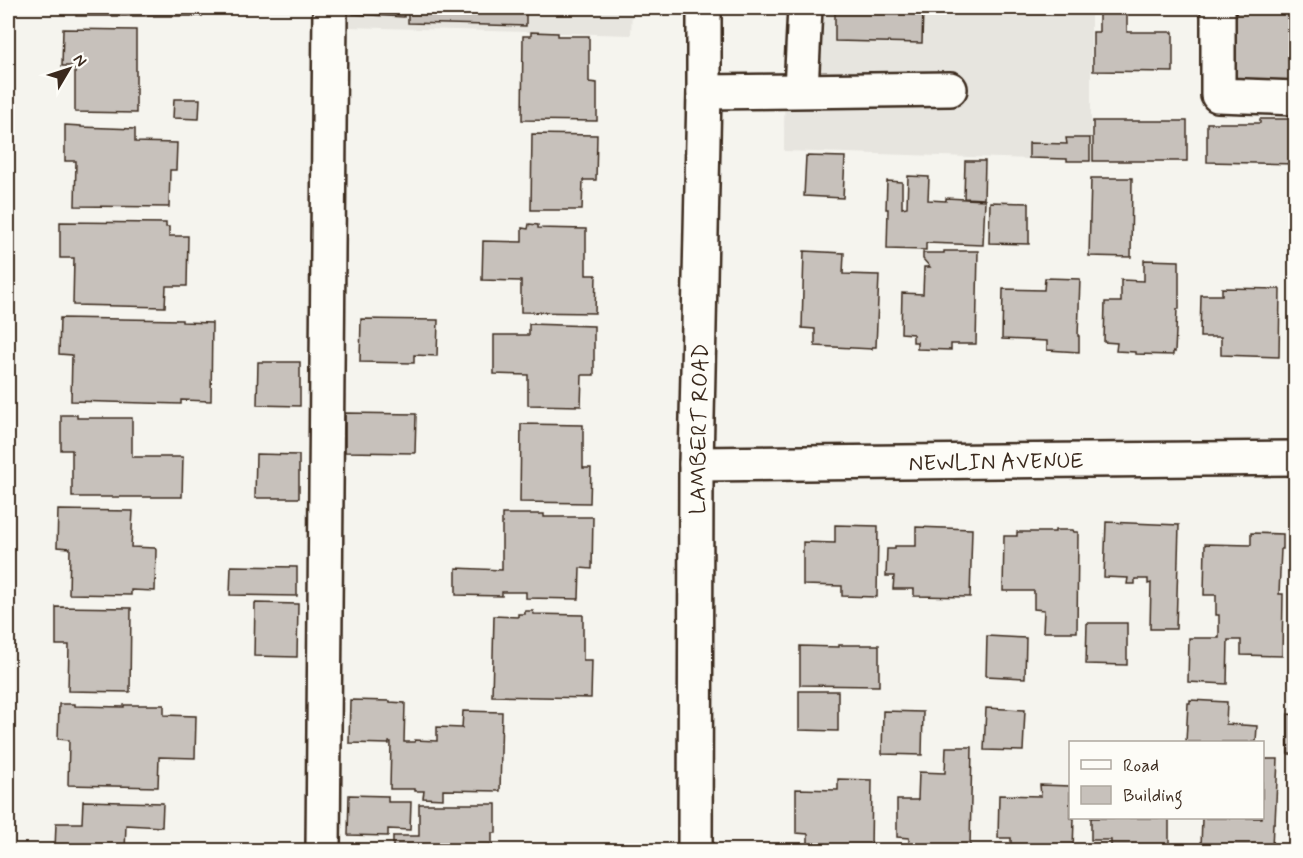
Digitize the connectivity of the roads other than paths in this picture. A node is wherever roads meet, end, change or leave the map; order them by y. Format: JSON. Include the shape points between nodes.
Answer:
{"nodes":[{"id":1,"x":330,"y":8,"type":"edge"},
{"id":2,"x":704,"y":8,"type":"edge"},
{"id":3,"x":804,"y":8,"type":"edge"},
{"id":4,"x":1218,"y":8,"type":"edge"},
{"id":5,"x":950,"y":89,"type":"dead end"},
{"id":6,"x":801,"y":90,"type":"junction"},
{"id":7,"x":704,"y":92,"type":"junction"},
{"id":8,"x":1296,"y":98,"type":"edge"},
{"id":9,"x":1296,"y":458,"type":"edge"},
{"id":10,"x":696,"y":464,"type":"junction"},
{"id":11,"x":323,"y":850,"type":"edge"},
{"id":12,"x":695,"y":850,"type":"edge"}],
"edges":[{"from":1,"to":11,"type":"main road"},
{"from":2,"to":7,"type":"main road","name":"LAMBERT ROAD"},
{"from":3,"to":6,"type":"main road"},
{"from":4,"to":8,"type":"main road","via":[[1218,95]]},
{"from":5,"to":6,"type":"main road"},
{"from":6,"to":7,"type":"main road"},
{"from":7,"to":10,"type":"main road","name":"LAMBERT ROAD"},
{"from":9,"to":10,"type":"main road","name":"NEWLIN AVENUE"},
{"from":10,"to":12,"type":"main road","name":"LAMBERT ROAD"}]}
